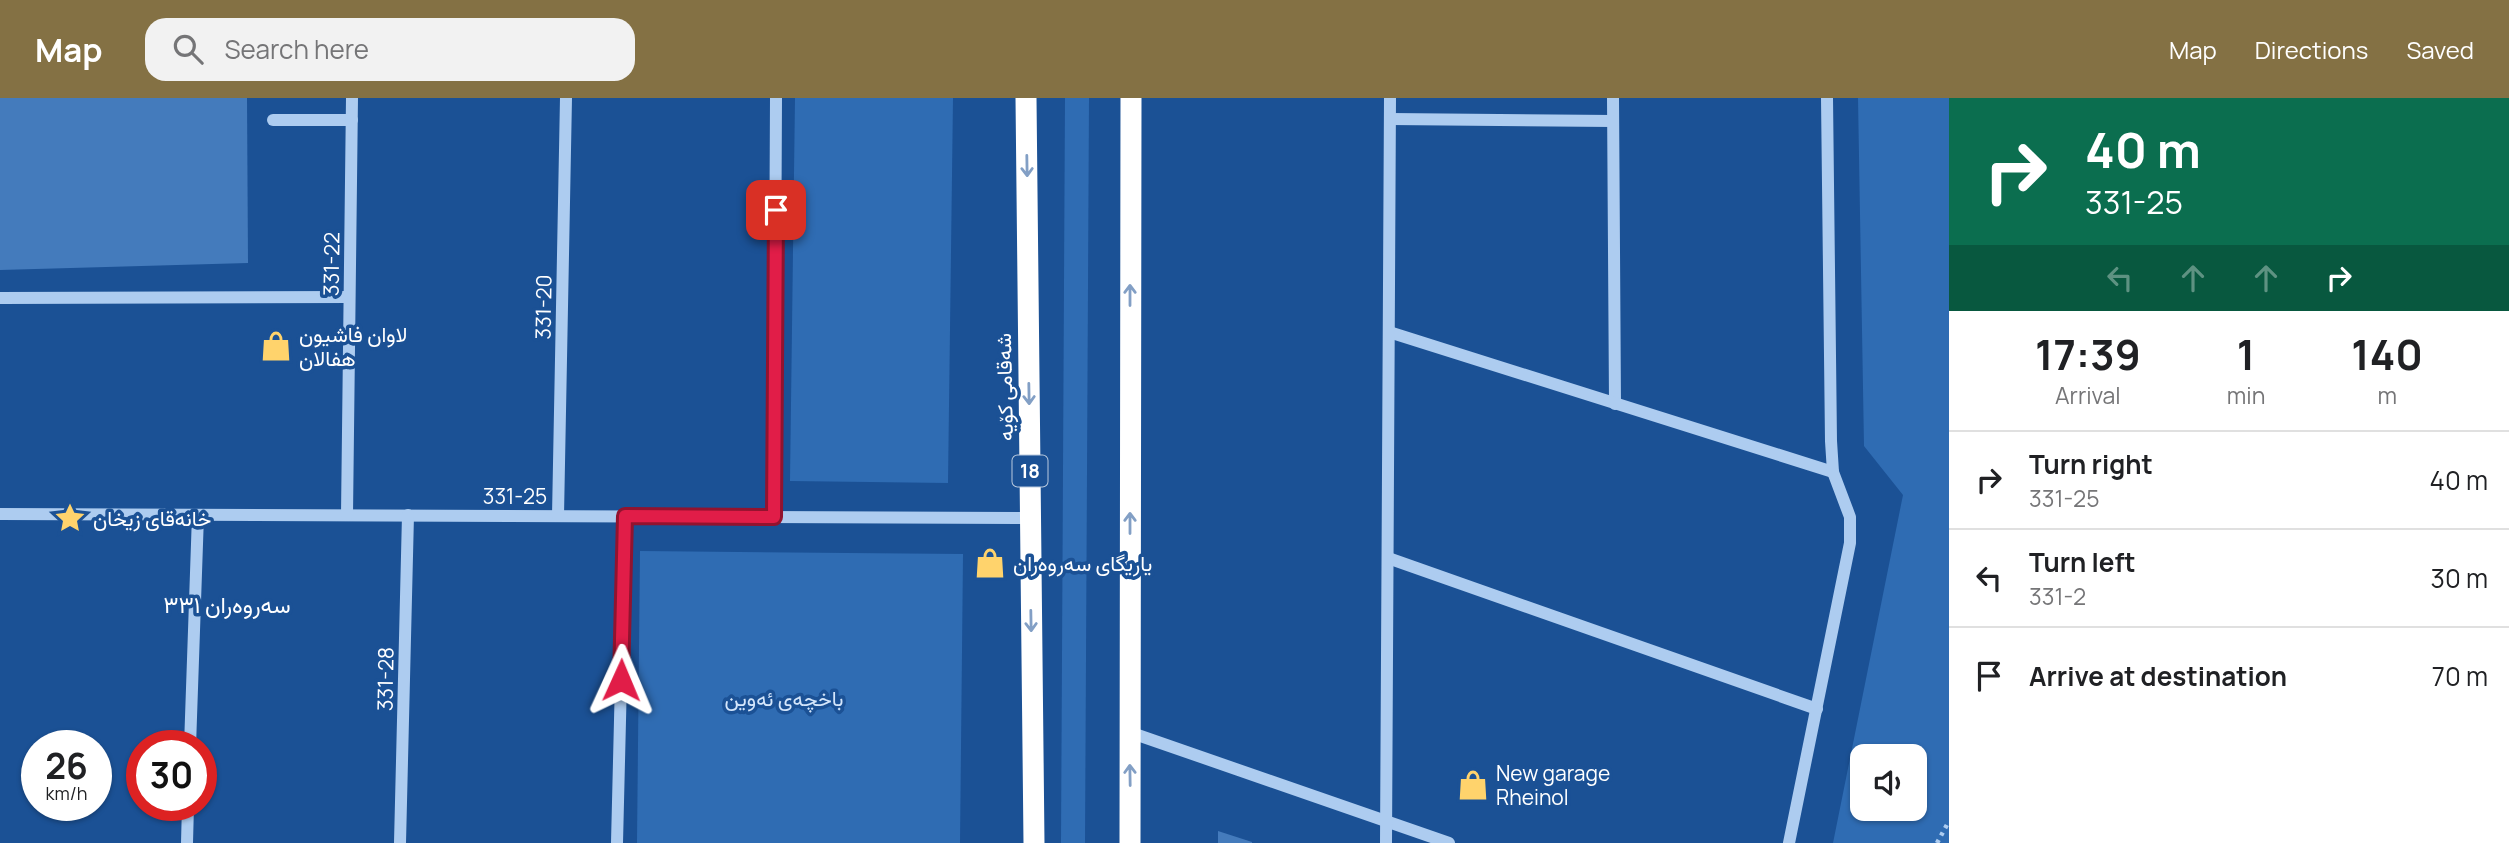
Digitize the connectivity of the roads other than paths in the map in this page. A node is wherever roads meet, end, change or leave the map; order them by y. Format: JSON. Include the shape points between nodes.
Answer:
{"nodes":[{"id":1,"x":352,"y":98,"type":"edge"},
{"id":2,"x":566,"y":98,"type":"edge"},
{"id":3,"x":776,"y":98,"type":"edge"},
{"id":4,"x":1026,"y":98,"type":"edge"},
{"id":5,"x":1131,"y":98,"type":"edge"},
{"id":6,"x":1390,"y":98,"type":"edge"},
{"id":7,"x":1613,"y":98,"type":"edge"},
{"id":8,"x":1828,"y":98,"type":"edge"},
{"id":9,"x":1390,"y":119,"type":"junction"},
{"id":10,"x":273,"y":120,"type":"dead end"},
{"id":11,"x":352,"y":120,"type":"junction"},
{"id":12,"x":1613,"y":121,"type":"junction"},
{"id":13,"x":349,"y":297,"type":"junction"},
{"id":14,"x":0,"y":298,"type":"edge"},
{"id":15,"x":1389,"y":332,"type":"junction"},
{"id":16,"x":1615,"y":404,"type":"junction"},
{"id":17,"x":1833,"y":472,"type":"junction"},
{"id":18,"x":0,"y":514,"type":"edge"},
{"id":19,"x":198,"y":514,"type":"junction"},
{"id":20,"x":347,"y":515,"type":"junction"},
{"id":21,"x":408,"y":515,"type":"junction"},
{"id":22,"x":558,"y":516,"type":"junction"},
{"id":23,"x":625,"y":516,"type":"junction"},
{"id":24,"x":774,"y":517,"type":"junction"},
{"id":25,"x":1030,"y":518,"type":"junction"},
{"id":26,"x":1388,"y":558,"type":"junction"},
{"id":27,"x":1816,"y":709,"type":"junction"},
{"id":28,"x":191,"y":730,"type":"edge"},
{"id":29,"x":1129,"y":732,"type":"junction"},
{"id":30,"x":188,"y":821,"type":"edge"},
{"id":31,"x":1386,"y":822,"type":"junction"},
{"id":32,"x":187,"y":843,"type":"edge"},
{"id":33,"x":400,"y":843,"type":"edge"},
{"id":34,"x":617,"y":843,"type":"edge"},
{"id":35,"x":1034,"y":843,"type":"edge"},
{"id":36,"x":1130,"y":843,"type":"edge"},
{"id":37,"x":1386,"y":843,"type":"edge"},
{"id":38,"x":1449,"y":843,"type":"edge"},
{"id":39,"x":1789,"y":843,"type":"edge"}],
"edges":[{"from":1,"to":11,"type":"street","name":"331-22"},
{"from":2,"to":22,"type":"street","name":"331-20"},
{"from":3,"to":24,"type":"street"},
{"from":4,"to":25,"type":"highway","name":"شەقامی کۆیە","number":"18","one_way":true},
{"from":29,"to":5,"type":"highway","one_way":true},
{"from":6,"to":9,"type":"street"},
{"from":7,"to":12,"type":"street"},
{"from":8,"to":17,"type":"street"},
{"from":9,"to":12,"type":"street"},
{"from":9,"to":15,"type":"street"},
{"from":10,"to":11,"type":"street"},
{"from":11,"to":13,"type":"street","name":"331-22"},
{"from":12,"to":16,"type":"street"},
{"from":13,"to":14,"type":"street"},
{"from":13,"to":20,"type":"street","name":"331-22"},
{"from":15,"to":16,"type":"street"},
{"from":15,"to":26,"type":"street"},
{"from":16,"to":17,"type":"street"},
{"from":17,"to":27,"type":"street","via":[[1850,517],[1850,543]]},
{"from":18,"to":19,"type":"street","name":"331-25"},
{"from":19,"to":20,"type":"street","name":"331-25"},
{"from":19,"to":28,"type":"street"},
{"from":20,"to":21,"type":"street","name":"331-25"},
{"from":21,"to":22,"type":"street","name":"331-25"},
{"from":21,"to":33,"type":"street","name":"331-28"},
{"from":22,"to":23,"type":"street","name":"331-25"},
{"from":23,"to":24,"type":"street","name":"331-25"},
{"from":23,"to":34,"type":"street"},
{"from":24,"to":25,"type":"street","name":"331-25"},
{"from":25,"to":35,"type":"highway","name":"شەقامی کۆیە","number":"18","one_way":true},
{"from":26,"to":27,"type":"street"},
{"from":26,"to":31,"type":"street"},
{"from":27,"to":39,"type":"street"},
{"from":29,"to":31,"type":"street"},
{"from":36,"to":29,"type":"highway","one_way":true},
{"from":30,"to":32,"type":"street"},
{"from":31,"to":37,"type":"street"},
{"from":31,"to":38,"type":"street"}]}
